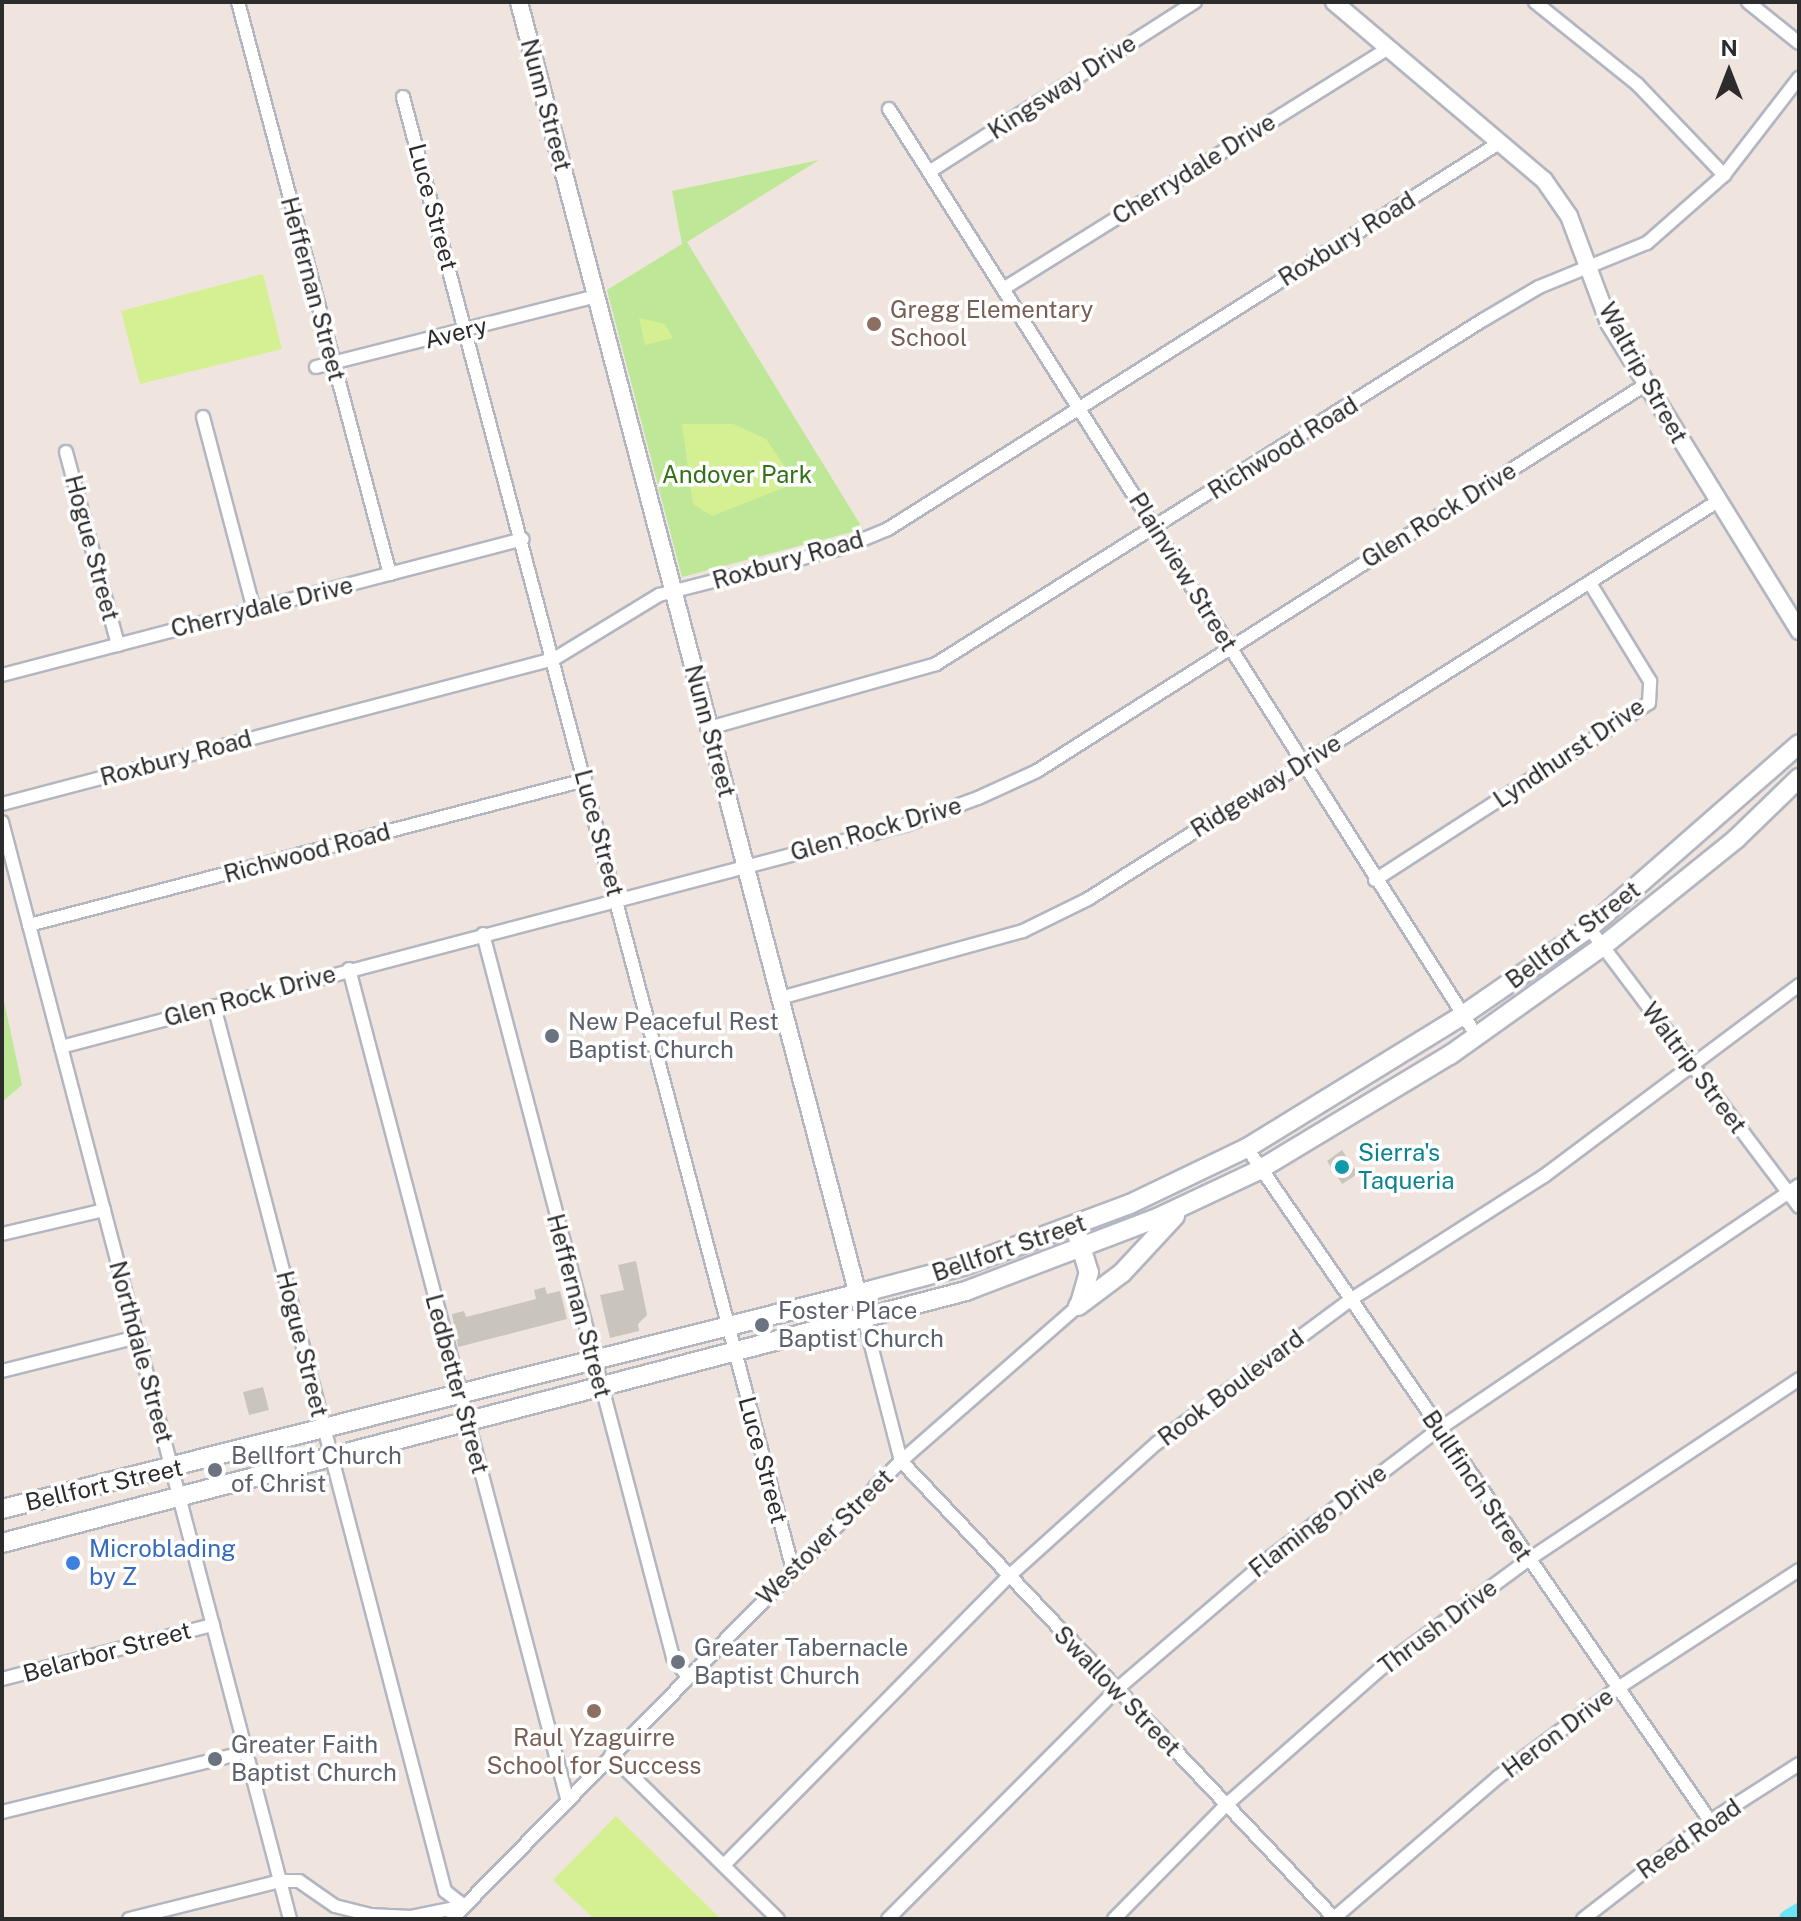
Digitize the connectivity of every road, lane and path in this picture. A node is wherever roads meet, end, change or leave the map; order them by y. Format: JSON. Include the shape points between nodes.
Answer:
{"nodes":[{"id":1,"x":238,"y":2,"type":"edge"},
{"id":2,"x":519,"y":2,"type":"edge"},
{"id":3,"x":1195,"y":2,"type":"edge"},
{"id":4,"x":1334,"y":2,"type":"edge"},
{"id":5,"x":1535,"y":2,"type":"edge"},
{"id":6,"x":1748,"y":2,"type":"edge"},
{"id":7,"x":1799,"y":43,"type":"edge"},
{"id":8,"x":1385,"y":50,"type":"junction"},
{"id":9,"x":1799,"y":78,"type":"edge"},
{"id":10,"x":403,"y":97,"type":"dead end"},
{"id":11,"x":889,"y":109,"type":"dead end"},
{"id":12,"x":1499,"y":143,"type":"junction"},
{"id":13,"x":929,"y":172,"type":"junction"},
{"id":14,"x":1724,"y":175,"type":"junction"},
{"id":15,"x":1591,"y":271,"type":"junction"},
{"id":16,"x":1003,"y":289,"type":"junction"},
{"id":17,"x":596,"y":296,"type":"junction"},
{"id":18,"x":466,"y":331,"type":"junction"},
{"id":19,"x":332,"y":363,"type":"junction"},
{"id":20,"x":316,"y":367,"type":"dead end"},
{"id":21,"x":1645,"y":385,"type":"junction"},
{"id":22,"x":1078,"y":409,"type":"junction"},
{"id":23,"x":203,"y":417,"type":"dead end"},
{"id":24,"x":66,"y":452,"type":"dead end"},
{"id":25,"x":1718,"y":501,"type":"junction"},
{"id":26,"x":1156,"y":528,"type":"junction"},
{"id":27,"x":523,"y":539,"type":"junction"},
{"id":28,"x":390,"y":574,"type":"junction"},
{"id":29,"x":1590,"y":583,"type":"junction"},
{"id":30,"x":674,"y":593,"type":"junction"},
{"id":31,"x":254,"y":610,"type":"junction"},
{"id":32,"x":1799,"y":631,"type":"edge"},
{"id":33,"x":118,"y":645,"type":"junction"},
{"id":34,"x":1231,"y":647,"type":"junction"},
{"id":35,"x":554,"y":659,"type":"junction"},
{"id":36,"x":2,"y":675,"type":"edge"},
{"id":37,"x":709,"y":728,"type":"junction"},
{"id":38,"x":1799,"y":744,"type":"edge"},
{"id":39,"x":1302,"y":763,"type":"junction"},
{"id":40,"x":1799,"y":778,"type":"edge"},
{"id":41,"x":585,"y":780,"type":"junction"},
{"id":42,"x":2,"y":804,"type":"edge"},
{"id":43,"x":1720,"y":819,"type":"junction"},
{"id":44,"x":2,"y":822,"type":"edge"},
{"id":45,"x":1736,"y":839,"type":"junction"},
{"id":46,"x":745,"y":866,"type":"junction"},
{"id":47,"x":1375,"y":880,"type":"junction"},
{"id":48,"x":617,"y":900,"type":"junction"},
{"id":49,"x":29,"y":925,"type":"junction"},
{"id":50,"x":1589,"y":928,"type":"junction"},
{"id":51,"x":483,"y":934,"type":"junction"},
{"id":52,"x":1603,"y":946,"type":"junction"},
{"id":53,"x":349,"y":969,"type":"junction"},
{"id":54,"x":1799,"y":985,"type":"edge"},
{"id":55,"x":780,"y":998,"type":"junction"},
{"id":56,"x":214,"y":1006,"type":"junction"},
{"id":57,"x":1463,"y":1015,"type":"junction"},
{"id":58,"x":1476,"y":1035,"type":"junction"},
{"id":59,"x":61,"y":1047,"type":"junction"},
{"id":60,"x":1694,"y":1069,"type":"junction"},
{"id":61,"x":1247,"y":1148,"type":"junction"},
{"id":62,"x":1259,"y":1170,"type":"junction"},
{"id":63,"x":1794,"y":1189,"type":"edge"},
{"id":64,"x":1192,"y":1201,"type":"junction"},
{"id":65,"x":1799,"y":1207,"type":"edge"},
{"id":66,"x":104,"y":1210,"type":"junction"},
{"id":67,"x":1074,"y":1228,"type":"junction"},
{"id":68,"x":2,"y":1234,"type":"edge"},
{"id":69,"x":1082,"y":1249,"type":"junction"},
{"id":70,"x":1089,"y":1272,"type":"junction"},
{"id":71,"x":1108,"y":1284,"type":"junction"},
{"id":72,"x":858,"y":1294,"type":"junction"},
{"id":73,"x":1350,"y":1300,"type":"junction"},
{"id":74,"x":1078,"y":1306,"type":"junction"},
{"id":75,"x":864,"y":1318,"type":"junction"},
{"id":76,"x":728,"y":1326,"type":"junction"},
{"id":77,"x":137,"y":1337,"type":"junction"},
{"id":78,"x":734,"y":1351,"type":"junction"},
{"id":79,"x":593,"y":1360,"type":"junction"},
{"id":80,"x":2,"y":1371,"type":"edge"},
{"id":81,"x":1799,"y":1379,"type":"edge"},
{"id":82,"x":600,"y":1385,"type":"junction"},
{"id":83,"x":458,"y":1395,"type":"junction"},
{"id":84,"x":465,"y":1420,"type":"junction"},
{"id":85,"x":1439,"y":1429,"type":"junction"},
{"id":86,"x":325,"y":1432,"type":"junction"},
{"id":87,"x":331,"y":1454,"type":"junction"},
{"id":88,"x":901,"y":1461,"type":"junction"},
{"id":89,"x":172,"y":1470,"type":"junction"},
{"id":90,"x":178,"y":1496,"type":"junction"},
{"id":91,"x":2,"y":1509,"type":"edge"},
{"id":92,"x":2,"y":1543,"type":"edge"},
{"id":93,"x":1528,"y":1560,"type":"junction"},
{"id":94,"x":793,"y":1570,"type":"junction"},
{"id":95,"x":1799,"y":1570,"type":"edge"},
{"id":96,"x":1008,"y":1577,"type":"junction"},
{"id":97,"x":213,"y":1625,"type":"junction"},
{"id":98,"x":686,"y":1674,"type":"junction"},
{"id":99,"x":2,"y":1679,"type":"edge"},
{"id":100,"x":1618,"y":1688,"type":"junction"},
{"id":101,"x":1116,"y":1690,"type":"junction"},
{"id":102,"x":247,"y":1752,"type":"junction"},
{"id":103,"x":611,"y":1755,"type":"junction"},
{"id":104,"x":1799,"y":1764,"type":"edge"},
{"id":105,"x":567,"y":1798,"type":"junction"},
{"id":106,"x":1226,"y":1805,"type":"junction"},
{"id":107,"x":2,"y":1812,"type":"edge"},
{"id":108,"x":1710,"y":1821,"type":"junction"},
{"id":109,"x":724,"y":1865,"type":"junction"},
{"id":110,"x":280,"y":1881,"type":"junction"},
{"id":111,"x":464,"y":1906,"type":"junction"},
{"id":112,"x":129,"y":1919,"type":"edge"},
{"id":113,"x":290,"y":1919,"type":"edge"},
{"id":114,"x":452,"y":1919,"type":"edge"},
{"id":115,"x":778,"y":1919,"type":"edge"},
{"id":116,"x":888,"y":1919,"type":"edge"},
{"id":117,"x":1114,"y":1919,"type":"edge"},
{"id":118,"x":1334,"y":1919,"type":"edge"},
{"id":119,"x":1583,"y":1919,"type":"edge"}],
"edges":[{"from":1,"to":19,"type":"street","name":"Heffernan Street"},
{"from":2,"to":17,"type":"street","name":"Nunn Street"},
{"from":3,"to":13,"type":"street","name":"Kingsway Drive"},
{"from":4,"to":8,"type":"street","name":"Waltrip Street"},
{"from":5,"to":14,"type":"street","via":[[1637,84]]},
{"from":6,"to":7,"type":"street"},
{"from":8,"to":12,"type":"street","name":"Waltrip Street"},
{"from":8,"to":16,"type":"street","name":"Cherrydale Drive"},
{"from":9,"to":14,"type":"street","name":"Richwood Road"},
{"from":10,"to":18,"type":"street","name":"Luce Street"},
{"from":11,"to":13,"type":"street","name":"Plainview Street"},
{"from":12,"to":15,"type":"street","name":"Waltrip Street","via":[[1544,180],[1569,216]]},
{"from":12,"to":22,"type":"street","name":"Roxbury Road"},
{"from":13,"to":16,"type":"street","name":"Plainview Street"},
{"from":14,"to":15,"type":"street","name":"Richwood Road","via":[[1669,228]]},
{"from":15,"to":21,"type":"street","name":"Waltrip Street","via":[[1609,323]]},
{"from":15,"to":26,"type":"street","name":"Richwood Road","via":[[1539,287],[1483,320]]},
{"from":16,"to":22,"type":"street","name":"Plainview Street"},
{"from":17,"to":18,"type":"street","name":"Avery"},
{"from":17,"to":30,"type":"street","name":"Nunn Street"},
{"from":18,"to":19,"type":"street","name":"Avery"},
{"from":18,"to":27,"type":"street","name":"Luce Street"},
{"from":19,"to":20,"type":"street","name":"Avery"},
{"from":19,"to":28,"type":"street","name":"Heffernan Street"},
{"from":21,"to":25,"type":"street","name":"Waltrip Street"},
{"from":21,"to":34,"type":"street","name":"Glen Rock Drive"},
{"from":22,"to":26,"type":"street","name":"Plainview Street"},
{"from":22,"to":30,"type":"street","name":"Roxbury Road","via":[[888,529],[842,548]]},
{"from":23,"to":31,"type":"street"},
{"from":24,"to":33,"type":"street","name":"Hogue Street"},
{"from":25,"to":29,"type":"street","name":"Ridgeway Drive"},
{"from":25,"to":32,"type":"street","name":"Waltrip Street"},
{"from":26,"to":34,"type":"street","name":"Plainview Street"},
{"from":26,"to":37,"type":"street","name":"Richwood Road","via":[[936,664]]},
{"from":27,"to":28,"type":"street","name":"Cherrydale Drive"},
{"from":27,"to":35,"type":"street","name":"Luce Street"},
{"from":28,"to":31,"type":"street","name":"Cherrydale Drive"},
{"from":29,"to":39,"type":"street","name":"Ridgeway Drive"},
{"from":29,"to":47,"type":"street","name":"Lyndhurst Drive","via":[[1650,681],[1649,703]]},
{"from":30,"to":35,"type":"street","name":"Roxbury Road","via":[[627,609]]},
{"from":30,"to":37,"type":"street","name":"Nunn Street"},
{"from":31,"to":33,"type":"street","name":"Cherrydale Drive"},
{"from":33,"to":36,"type":"street","name":"Cherrydale Drive"},
{"from":34,"to":39,"type":"street","name":"Plainview Street"},
{"from":34,"to":46,"type":"street","name":"Glen Rock Drive","via":[[1037,771],[978,798],[905,825]]},
{"from":35,"to":41,"type":"street","name":"Luce Street"},
{"from":35,"to":42,"type":"street","name":"Roxbury Road"},
{"from":37,"to":46,"type":"street","name":"Nunn Street"},
{"from":38,"to":43,"type":"main road","name":"Bellfort Street"},
{"from":39,"to":47,"type":"street","name":"Plainview Street"},
{"from":39,"to":55,"type":"street","name":"Ridgeway Drive","via":[[1088,899],[1023,931]]},
{"from":40,"to":45,"type":"main road","name":"Bellfort Street"},
{"from":41,"to":48,"type":"street","name":"Luce Street"},
{"from":41,"to":49,"type":"street","name":"Richwood Road"},
{"from":43,"to":45,"type":"main road"},
{"from":43,"to":50,"type":"main road","name":"Bellfort Street"},
{"from":44,"to":49,"type":"street","name":"Northdale Street"},
{"from":45,"to":52,"type":"main road","name":"Bellfort Street"},
{"from":46,"to":48,"type":"street","name":"Glen Rock Drive"},
{"from":46,"to":55,"type":"street","name":"Nunn Street"},
{"from":47,"to":57,"type":"street","name":"Plainview Street"},
{"from":48,"to":51,"type":"street","name":"Glen Rock Drive"},
{"from":48,"to":76,"type":"street","name":"Luce Street"},
{"from":49,"to":59,"type":"street","name":"Northdale Street"},
{"from":50,"to":52,"type":"street","name":"Waltrip Street"},
{"from":50,"to":57,"type":"main road","name":"Bellfort Street"},
{"from":51,"to":53,"type":"street","name":"Glen Rock Drive"},
{"from":51,"to":79,"type":"street","name":"Heffernan Street"},
{"from":52,"to":58,"type":"main road","name":"Bellfort Street"},
{"from":52,"to":60,"type":"street","name":"Waltrip Street"},
{"from":53,"to":56,"type":"street","name":"Glen Rock Drive"},
{"from":53,"to":83,"type":"street","name":"Ledbetter Street"},
{"from":54,"to":60,"type":"street","name":"Rook Boulevard"},
{"from":55,"to":72,"type":"street","name":"Nunn Street"},
{"from":56,"to":59,"type":"street","name":"Glen Rock Drive"},
{"from":56,"to":86,"type":"street","name":"Hogue Street"},
{"from":57,"to":58,"type":"street","name":"Plainview Street"},
{"from":57,"to":61,"type":"main road","name":"Bellfort Street"},
{"from":58,"to":62,"type":"main road","name":"Bellfort Street"},
{"from":59,"to":66,"type":"street","name":"Northdale Street"},
{"from":60,"to":63,"type":"street","name":"Waltrip Street"},
{"from":60,"to":73,"type":"street","name":"Rook Boulevard","via":[[1544,1176]]},
{"from":61,"to":62,"type":"street","name":"Bullfinch Street"},
{"from":61,"to":67,"type":"main road","name":"Bellfort Street"},
{"from":62,"to":64,"type":"main road","name":"Bellfort Street"},
{"from":62,"to":73,"type":"street","name":"Bullfinch Street"},
{"from":63,"to":65,"type":"street","name":"Waltrip Street"},
{"from":63,"to":85,"type":"street","name":"Flamingo Drive"},
{"from":64,"to":69,"type":"main road","name":"Bellfort Street"},
{"from":64,"to":71,"type":"main road"},
{"from":66,"to":68,"type":"street"},
{"from":66,"to":77,"type":"street","name":"Northdale Street"},
{"from":67,"to":69,"type":"main road"},
{"from":67,"to":72,"type":"main road","name":"Bellfort Street"},
{"from":69,"to":70,"type":"main road"},
{"from":69,"to":75,"type":"main road","name":"Bellfort Street","via":[[966,1291]]},
{"from":70,"to":71,"type":"main road"},
{"from":70,"to":74,"type":"main road"},
{"from":71,"to":74,"type":"main road"},
{"from":72,"to":75,"type":"street","name":"Nunn Street"},
{"from":72,"to":76,"type":"main road","name":"Bellfort Street"},
{"from":73,"to":85,"type":"street","name":"Bullfinch Street"},
{"from":73,"to":96,"type":"street","name":"Rook Boulevard","via":[[1157,1443]]},
{"from":74,"to":88,"type":"street","name":"Westover Street"},
{"from":75,"to":78,"type":"main road","name":"Bellfort Street"},
{"from":75,"to":88,"type":"street","name":"Nunn Street"},
{"from":76,"to":78,"type":"street","name":"Luce Street"},
{"from":76,"to":79,"type":"main road","name":"Bellfort Street"},
{"from":77,"to":80,"type":"street"},
{"from":77,"to":89,"type":"street","name":"Northdale Street"},
{"from":78,"to":82,"type":"main road","name":"Bellfort Street"},
{"from":78,"to":94,"type":"street","name":"Luce Street"},
{"from":79,"to":82,"type":"street","name":"Heffernan Street"},
{"from":79,"to":83,"type":"main road","name":"Bellfort Street"},
{"from":81,"to":93,"type":"street","name":"Thrush Drive"},
{"from":82,"to":84,"type":"main road","name":"Bellfort Street"},
{"from":82,"to":98,"type":"street","name":"Heffernan Street","via":[[673,1657]]},
{"from":83,"to":84,"type":"street","name":"Ledbetter Street"},
{"from":83,"to":86,"type":"main road","name":"Bellfort Street"},
{"from":84,"to":87,"type":"main road","name":"Bellfort Street"},
{"from":84,"to":105,"type":"street","name":"Ledbetter Street"},
{"from":85,"to":93,"type":"street","name":"Bullfinch Street"},
{"from":85,"to":101,"type":"street","name":"Flamingo Drive","via":[[1271,1557]]},
{"from":86,"to":87,"type":"street","name":"Hogue Street"},
{"from":86,"to":89,"type":"main road","name":"Bellfort Street"},
{"from":87,"to":90,"type":"main road","name":"Bellfort Street"},
{"from":87,"to":111,"type":"street","name":"Hogue Street","via":[[445,1891]]},
{"from":88,"to":94,"type":"street","name":"Westover Street"},
{"from":88,"to":96,"type":"street","name":"Swallow Street"},
{"from":89,"to":90,"type":"street","name":"Northdale Street"},
{"from":89,"to":91,"type":"main road","name":"Bellfort Street"},
{"from":90,"to":92,"type":"main road","name":"Bellfort Street"},
{"from":90,"to":97,"type":"street","name":"Northdale Street"},
{"from":93,"to":100,"type":"street","name":"Bullfinch Street"},
{"from":93,"to":106,"type":"street","name":"Thrush Drive","via":[[1380,1669]]},
{"from":94,"to":98,"type":"street","name":"Westover Street"},
{"from":95,"to":100,"type":"street","name":"Heron Drive"},
{"from":96,"to":101,"type":"street","name":"Swallow Street"},
{"from":96,"to":109,"type":"street","name":"Rook Boulevard"},
{"from":97,"to":99,"type":"street","name":"Belarbor Street"},
{"from":97,"to":102,"type":"street","name":"Northdale Street"},
{"from":98,"to":103,"type":"street","name":"Westover Street"},
{"from":100,"to":108,"type":"street","name":"Bullfinch Street"},
{"from":100,"to":118,"type":"street","name":"Heron Drive","via":[[1498,1777]]},
{"from":101,"to":106,"type":"street","name":"Swallow Street"},
{"from":101,"to":116,"type":"street","name":"Flamingo Drive"},
{"from":102,"to":107,"type":"street"},
{"from":102,"to":110,"type":"street","name":"Northdale Street"},
{"from":103,"to":105,"type":"street","name":"Westover Street"},
{"from":103,"to":109,"type":"street"},
{"from":104,"to":108,"type":"street","name":"Reed Road"},
{"from":105,"to":111,"type":"street","name":"Westover Street"},
{"from":106,"to":117,"type":"street","name":"Thrush Drive"},
{"from":106,"to":118,"type":"street","name":"Swallow Street"},
{"from":108,"to":119,"type":"street","name":"Reed Road"},
{"from":109,"to":115,"type":"street"},
{"from":110,"to":111,"type":"street","via":[[299,1881],[335,1906],[370,1915],[411,1917]]},
{"from":110,"to":112,"type":"street"},
{"from":110,"to":113,"type":"street","name":"Northdale Street"},
{"from":111,"to":114,"type":"street","name":"Westover Street"}]}
